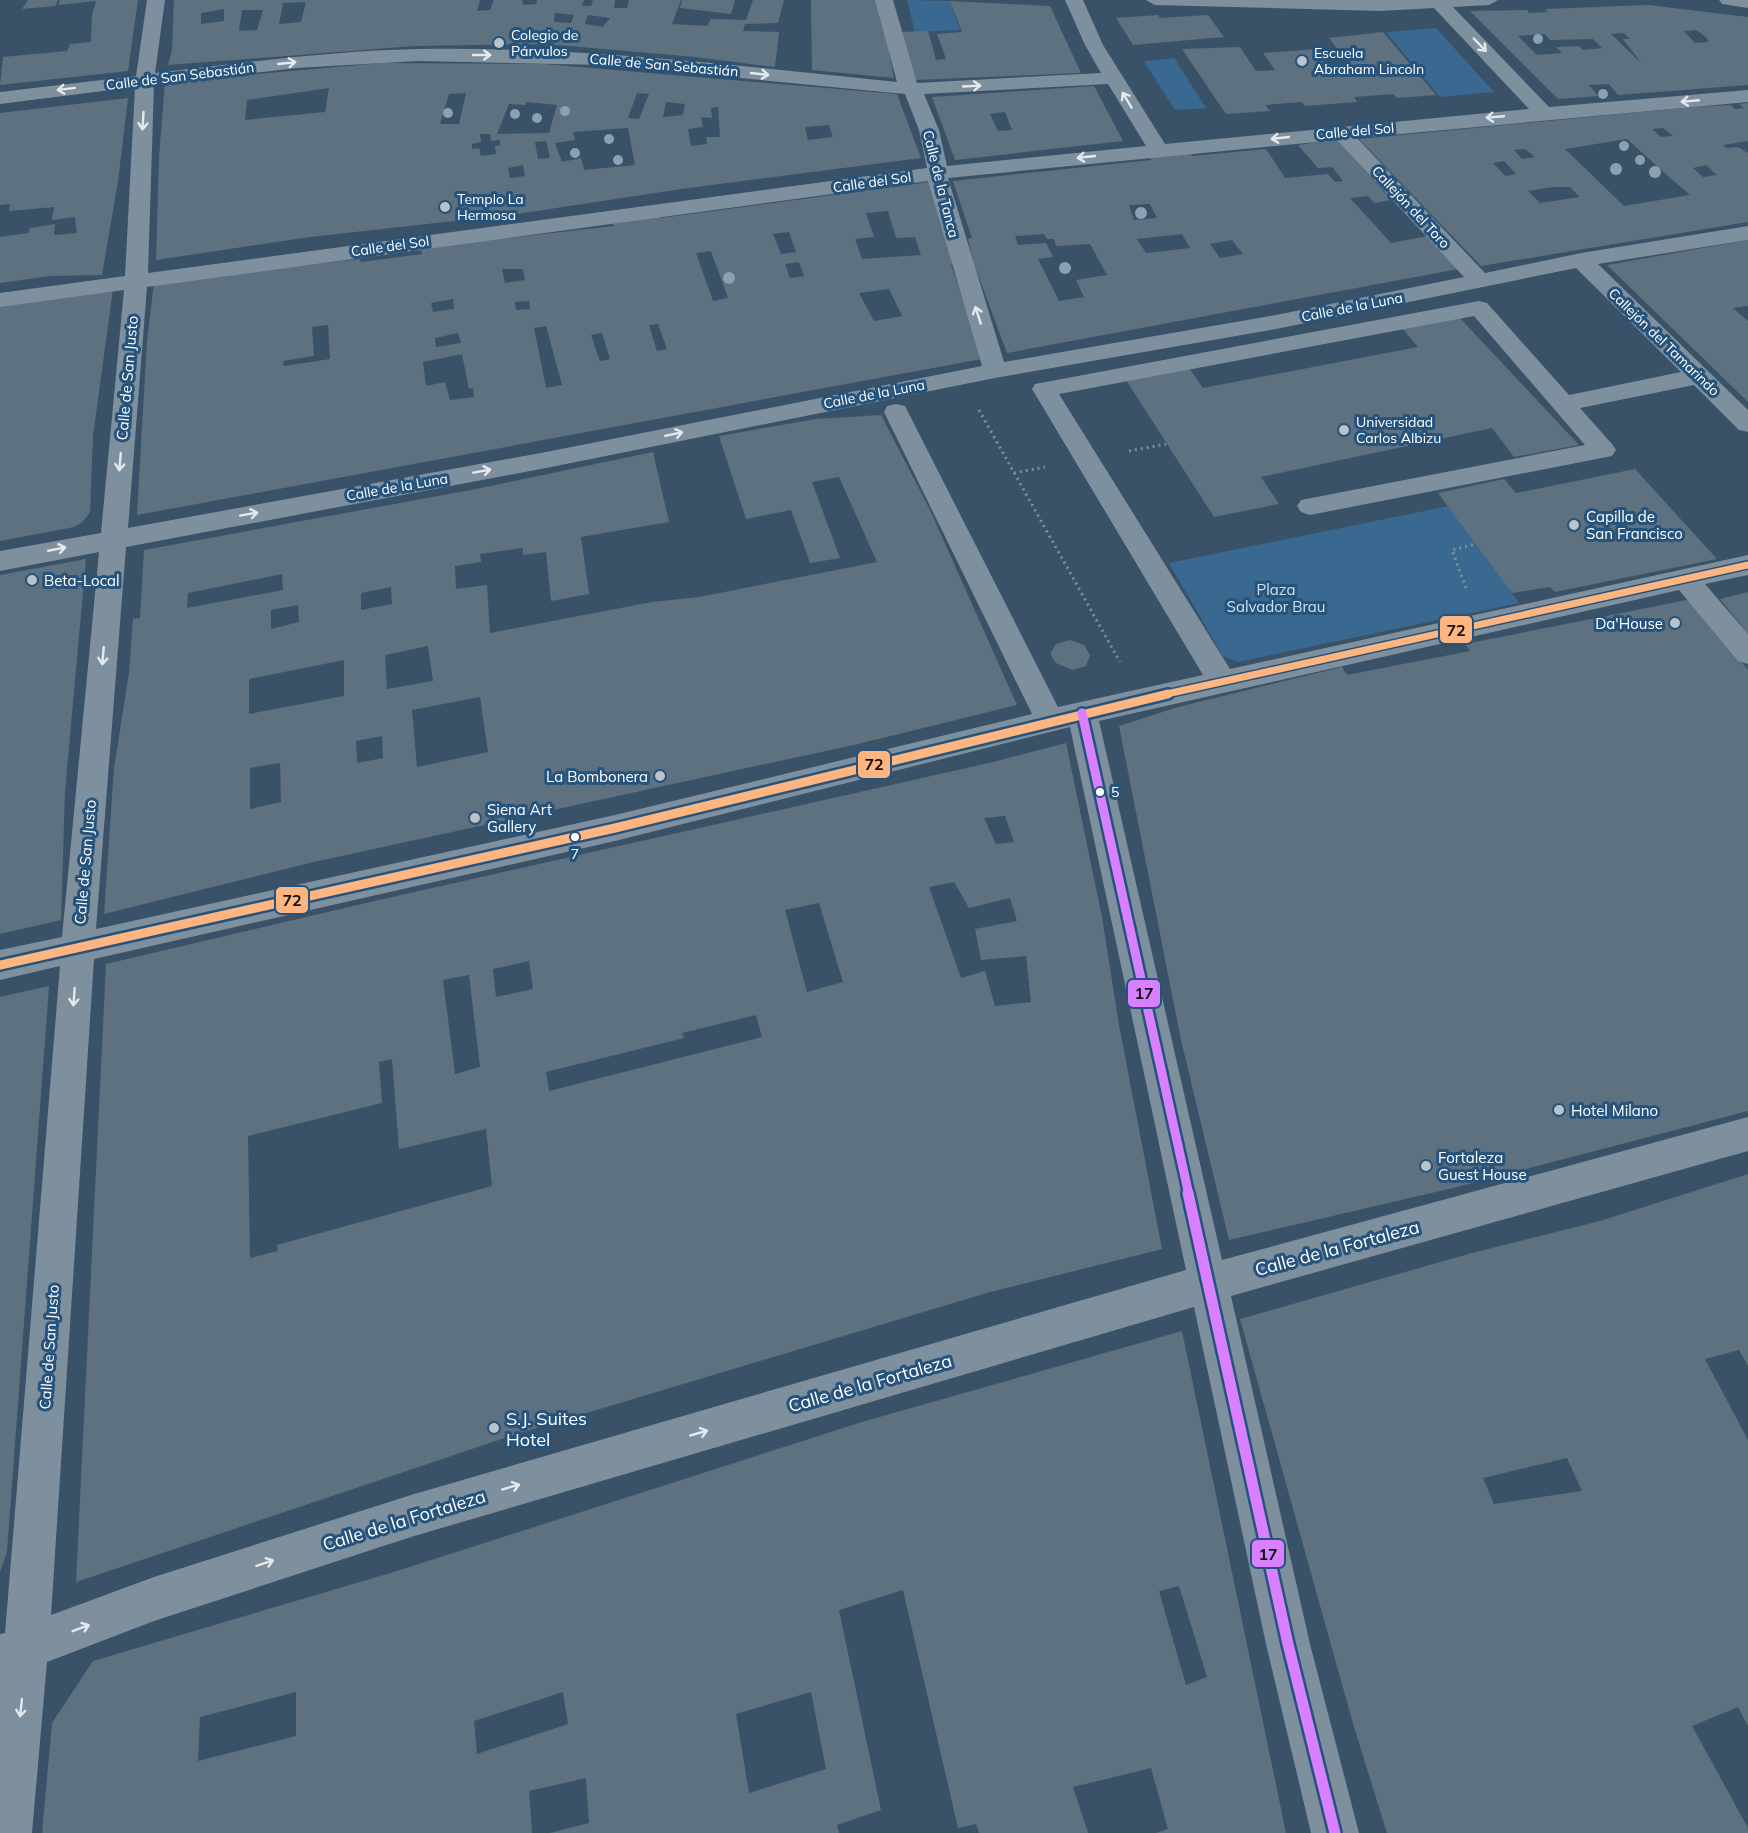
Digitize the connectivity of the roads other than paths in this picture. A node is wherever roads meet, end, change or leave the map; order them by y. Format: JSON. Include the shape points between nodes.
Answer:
{"nodes":[{"id":1,"x":156,"y":0,"type":"edge"},
{"id":2,"x":884,"y":0,"type":"edge"},
{"id":3,"x":1074,"y":0,"type":"edge"},
{"id":4,"x":1155,"y":0,"type":"edge"},
{"id":5,"x":1489,"y":0,"type":"edge"},
{"id":6,"x":1728,"y":0,"type":"edge"},
{"id":7,"x":1439,"y":3,"type":"junction"},
{"id":8,"x":1748,"y":3,"type":"edge"},
{"id":9,"x":1114,"y":78,"type":"junction"},
{"id":10,"x":145,"y":79,"type":"junction"},
{"id":11,"x":913,"y":89,"type":"junction"},
{"id":12,"x":1748,"y":96,"type":"edge"},
{"id":13,"x":0,"y":98,"type":"edge"},
{"id":14,"x":1544,"y":113,"type":"junction"},
{"id":15,"x":1341,"y":132,"type":"junction"},
{"id":16,"x":1158,"y":150,"type":"junction"},
{"id":17,"x":939,"y":173,"type":"junction"},
{"id":18,"x":1748,"y":233,"type":"edge"},
{"id":19,"x":1581,"y":260,"type":"junction"},
{"id":20,"x":136,"y":282,"type":"junction"},
{"id":21,"x":1481,"y":282,"type":"junction"},
{"id":22,"x":0,"y":300,"type":"edge"},
{"id":23,"x":995,"y":371,"type":"junction"},
{"id":24,"x":1699,"y":376,"type":"junction"},
{"id":25,"x":1563,"y":404,"type":"junction"},
{"id":26,"x":896,"y":412,"type":"dead end"},
{"id":27,"x":1748,"y":424,"type":"edge"},
{"id":28,"x":1310,"y":506,"type":"dead end"},
{"id":29,"x":113,"y":538,"type":"junction"},
{"id":30,"x":0,"y":561,"type":"edge"},
{"id":31,"x":1748,"y":565,"type":"edge"},
{"id":32,"x":1686,"y":580,"type":"junction"},
{"id":33,"x":1748,"y":653,"type":"edge"},
{"id":34,"x":1222,"y":681,"type":"junction"},
{"id":35,"x":1066,"y":717,"type":"junction"},
{"id":36,"x":78,"y":946,"type":"junction"},
{"id":37,"x":0,"y":965,"type":"edge"},
{"id":38,"x":1748,"y":1134,"type":"edge"},
{"id":39,"x":1209,"y":1284,"type":"junction"},
{"id":40,"x":13,"y":1653,"type":"edge"},
{"id":41,"x":8,"y":1833,"type":"edge"},
{"id":42,"x":1335,"y":1833,"type":"edge"}],
"edges":[{"from":1,"to":10,"type":"street","name":"Calle de San Justo"},
{"from":2,"to":11,"type":"street","name":"Calle de la Tanca","via":[[907,83]]},
{"from":3,"to":9,"type":"street"},
{"from":4,"to":7,"type":"street","via":[[1380,6]]},
{"from":5,"to":7,"type":"street"},
{"from":6,"to":8,"type":"street"},
{"from":7,"to":14,"type":"street","one_way":true},
{"from":11,"to":9,"type":"street","name":"Calle de San Sebastián","one_way":true},
{"from":16,"to":9,"type":"street","one_way":true},
{"from":10,"to":11,"type":"street","name":"Calle de San Sebastián","one_way":true,"via":[[296,62],[500,55],[604,59]]},
{"from":10,"to":13,"type":"street","name":"Calle de San Sebastián","one_way":true},
{"from":10,"to":20,"type":"street","name":"Calle de San Justo","one_way":true},
{"from":11,"to":17,"type":"street","name":"Calle de la Tanca"},
{"from":12,"to":14,"type":"street","name":"Calle del Sol","one_way":true},
{"from":14,"to":15,"type":"street","name":"Calle del Sol","one_way":true},
{"from":15,"to":16,"type":"street","name":"Calle del Sol","one_way":true},
{"from":15,"to":21,"type":"street","name":"Callejón del Toro"},
{"from":16,"to":17,"type":"street","name":"Calle del Sol","one_way":true},
{"from":17,"to":20,"type":"street","name":"Calle del Sol"},
{"from":23,"to":17,"type":"street","name":"Calle de la Tanca","one_way":true,"via":[[938,184]]},
{"from":18,"to":19,"type":"street","name":"Calle de la Luna"},
{"from":19,"to":21,"type":"street","name":"Calle de la Luna"},
{"from":19,"to":24,"type":"street","name":"Callejón del Tamarindo"},
{"from":20,"to":22,"type":"street","name":"Calle del Sol"},
{"from":20,"to":29,"type":"street","name":"Calle de San Justo","one_way":true},
{"from":21,"to":23,"type":"street","name":"Calle de la Luna"},
{"from":29,"to":23,"type":"street","name":"Calle de la Luna","one_way":true,"via":[[546,460]]},
{"from":24,"to":25,"type":"street"},
{"from":24,"to":27,"type":"street","name":"Callejón del Tamarindo"},
{"from":25,"to":28,"type":"street","via":[[1603,450]]},
{"from":25,"to":34,"type":"street","via":[[1479,308],[1044,389]]},
{"from":26,"to":35,"type":"street"},
{"from":30,"to":29,"type":"street","name":"Calle de la Luna","one_way":true},
{"from":29,"to":36,"type":"street","name":"Calle de San Justo","one_way":true},
{"from":31,"to":32,"type":"street"},
{"from":32,"to":33,"type":"street"},
{"from":32,"to":34,"type":"street"},
{"from":34,"to":35,"type":"street"},
{"from":35,"to":36,"type":"street","via":[[615,828]]},
{"from":35,"to":39,"type":"street"},
{"from":36,"to":37,"type":"street"},
{"from":36,"to":40,"type":"street","name":"Calle de San Justo","one_way":true},
{"from":38,"to":39,"type":"street","name":"Calle de la Fortaleza"},
{"from":40,"to":39,"type":"street","name":"Calle de la Fortaleza","one_way":true,"via":[[154,1599],[411,1516]]},
{"from":39,"to":42,"type":"street","via":[[1288,1644]]},
{"from":40,"to":41,"type":"street","name":"Calle de San Justo","one_way":true}]}
